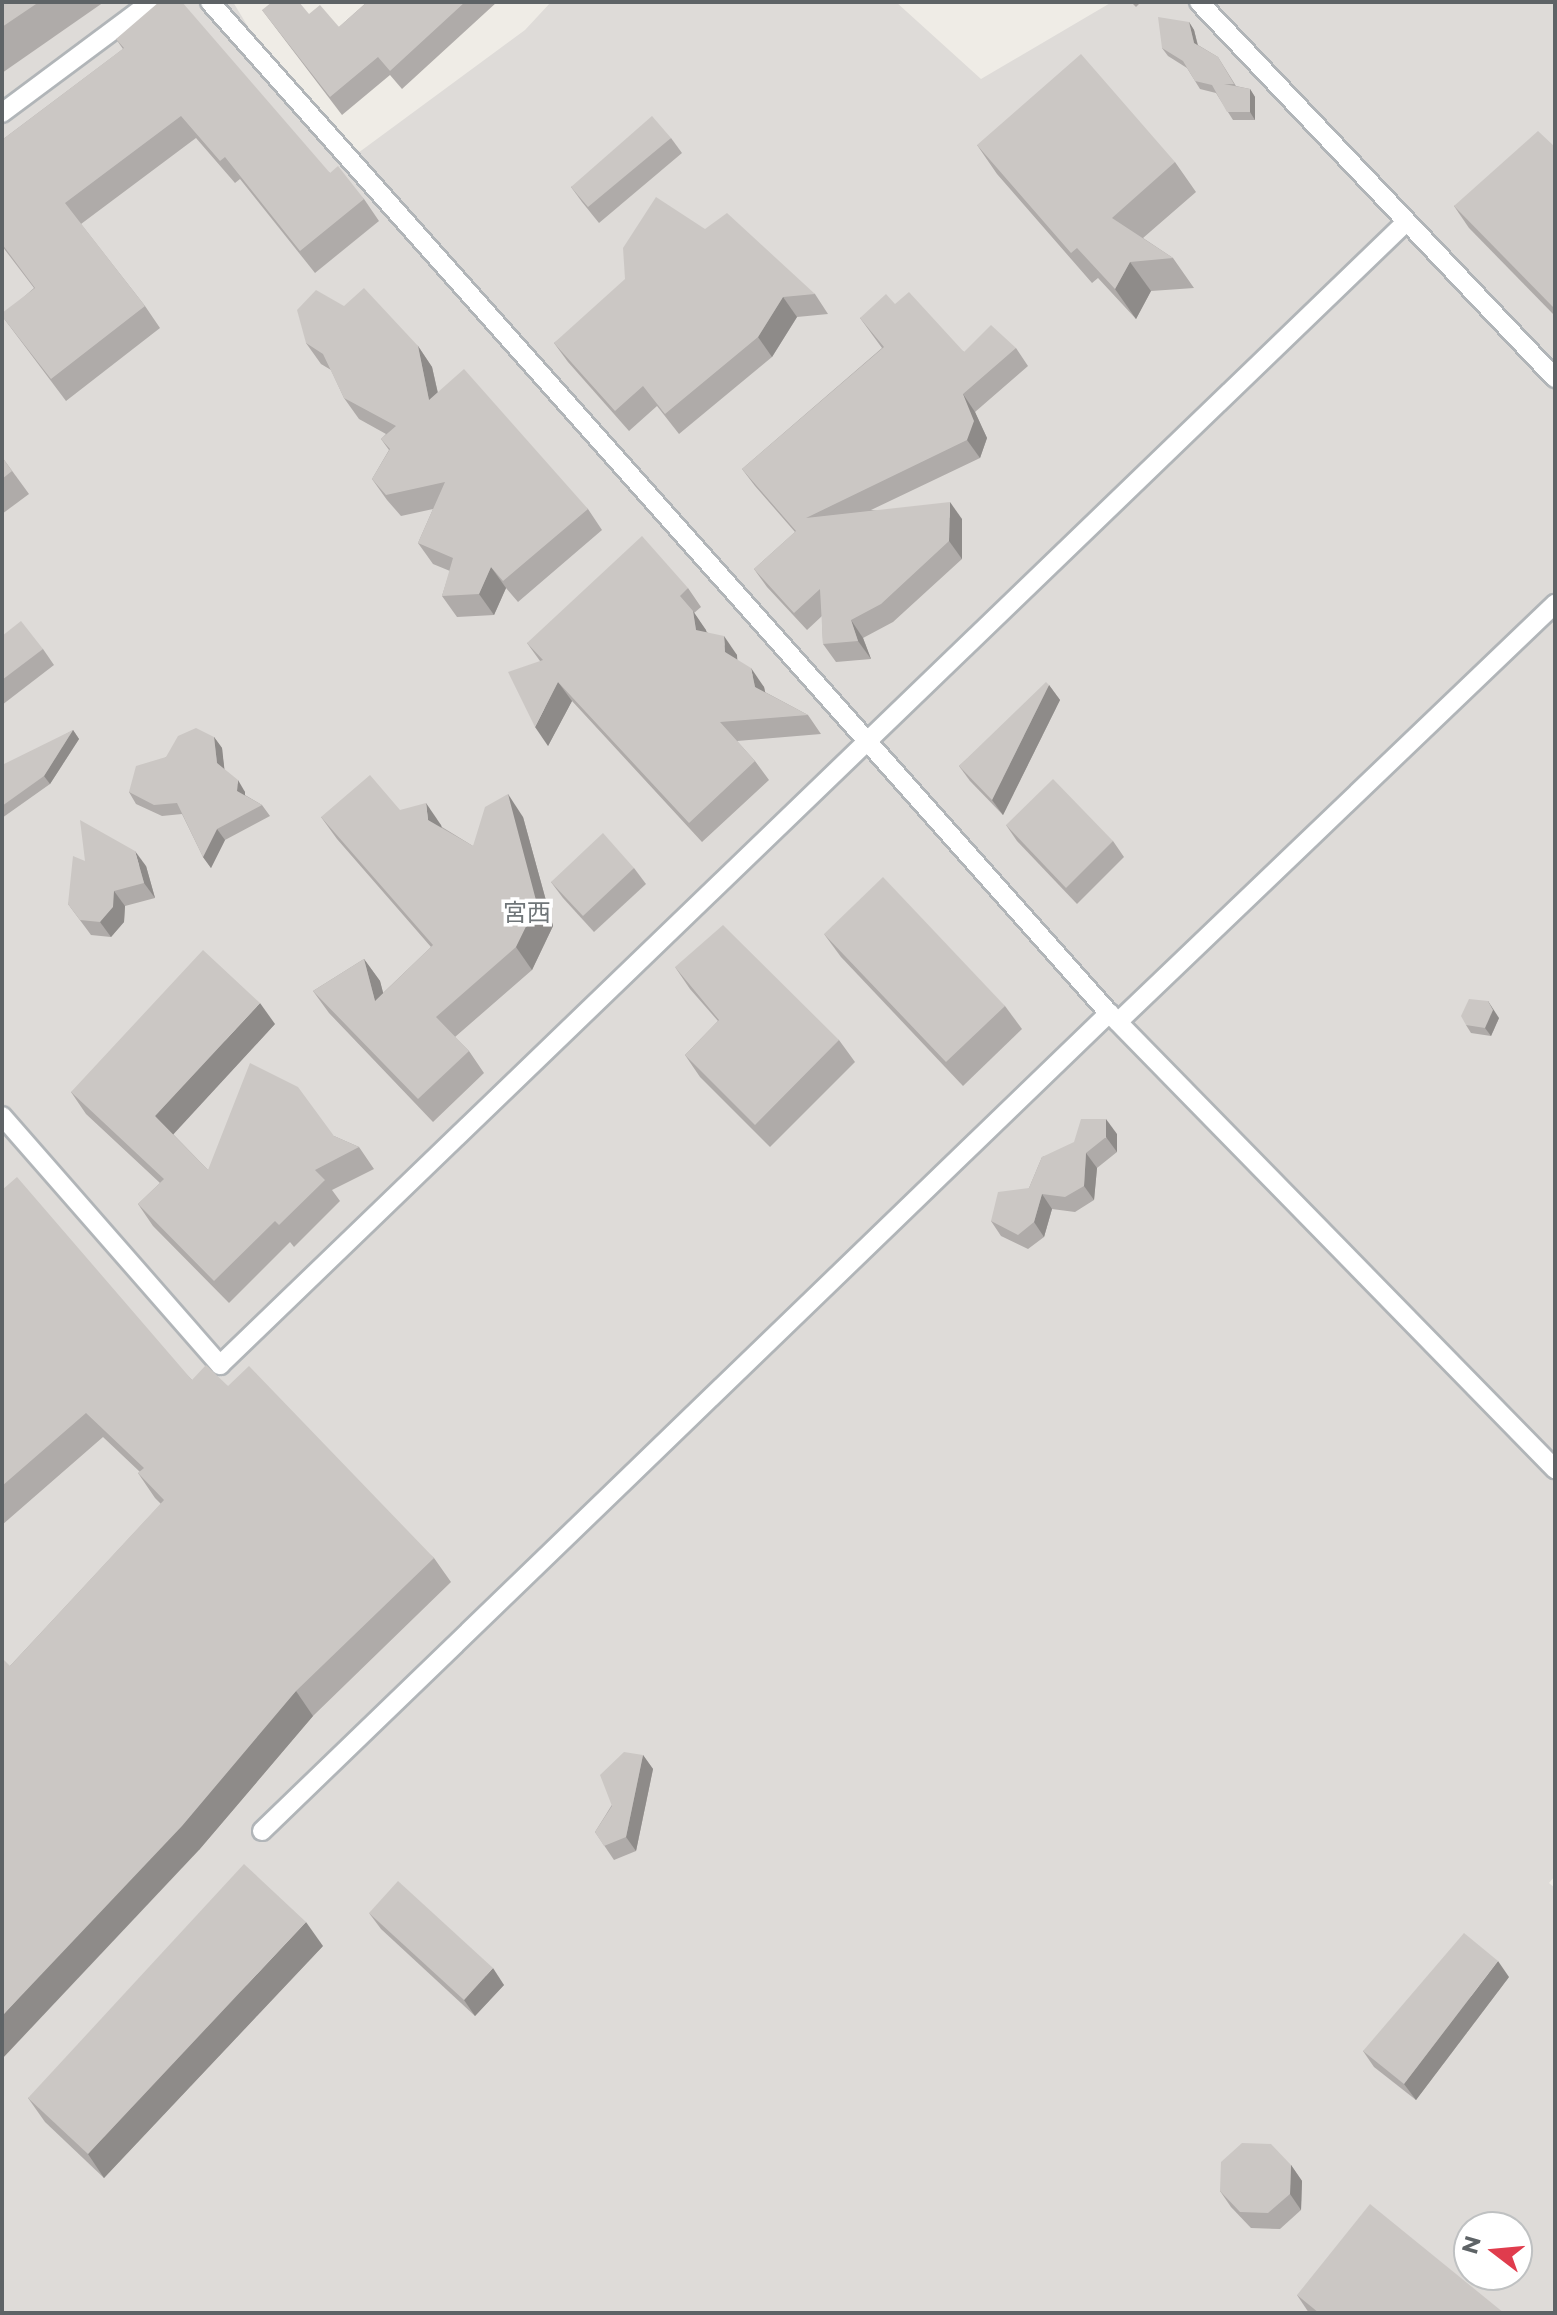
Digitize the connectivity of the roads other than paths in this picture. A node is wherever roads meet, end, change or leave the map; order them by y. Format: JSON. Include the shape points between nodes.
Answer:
{"nodes":[{"id":1,"x":151,"y":2,"type":"edge"},
{"id":2,"x":210,"y":2,"type":"edge"},
{"id":3,"x":1199,"y":2,"type":"edge"},
{"id":4,"x":2,"y":113,"type":"edge"},
{"id":5,"x":1404,"y":224,"type":"junction"},
{"id":6,"x":1555,"y":378,"type":"edge"},
{"id":7,"x":1555,"y":604,"type":"edge"},
{"id":8,"x":869,"y":740,"type":"junction"},
{"id":9,"x":1113,"y":1017,"type":"junction"},
{"id":10,"x":2,"y":1116,"type":"edge"},
{"id":11,"x":1555,"y":1469,"type":"edge"},
{"id":12,"x":262,"y":1831,"type":"dead end"}],
"edges":[{"from":1,"to":4,"type":"lane"},
{"from":2,"to":8,"type":"lane"},
{"from":3,"to":5,"type":"lane"},
{"from":5,"to":6,"type":"lane"},
{"from":5,"to":8,"type":"lane"},
{"from":7,"to":9,"type":"lane"},
{"from":8,"to":9,"type":"lane"},
{"from":8,"to":10,"type":"lane","via":[[220,1365]]},
{"from":9,"to":11,"type":"lane"},
{"from":9,"to":12,"type":"lane"}]}
